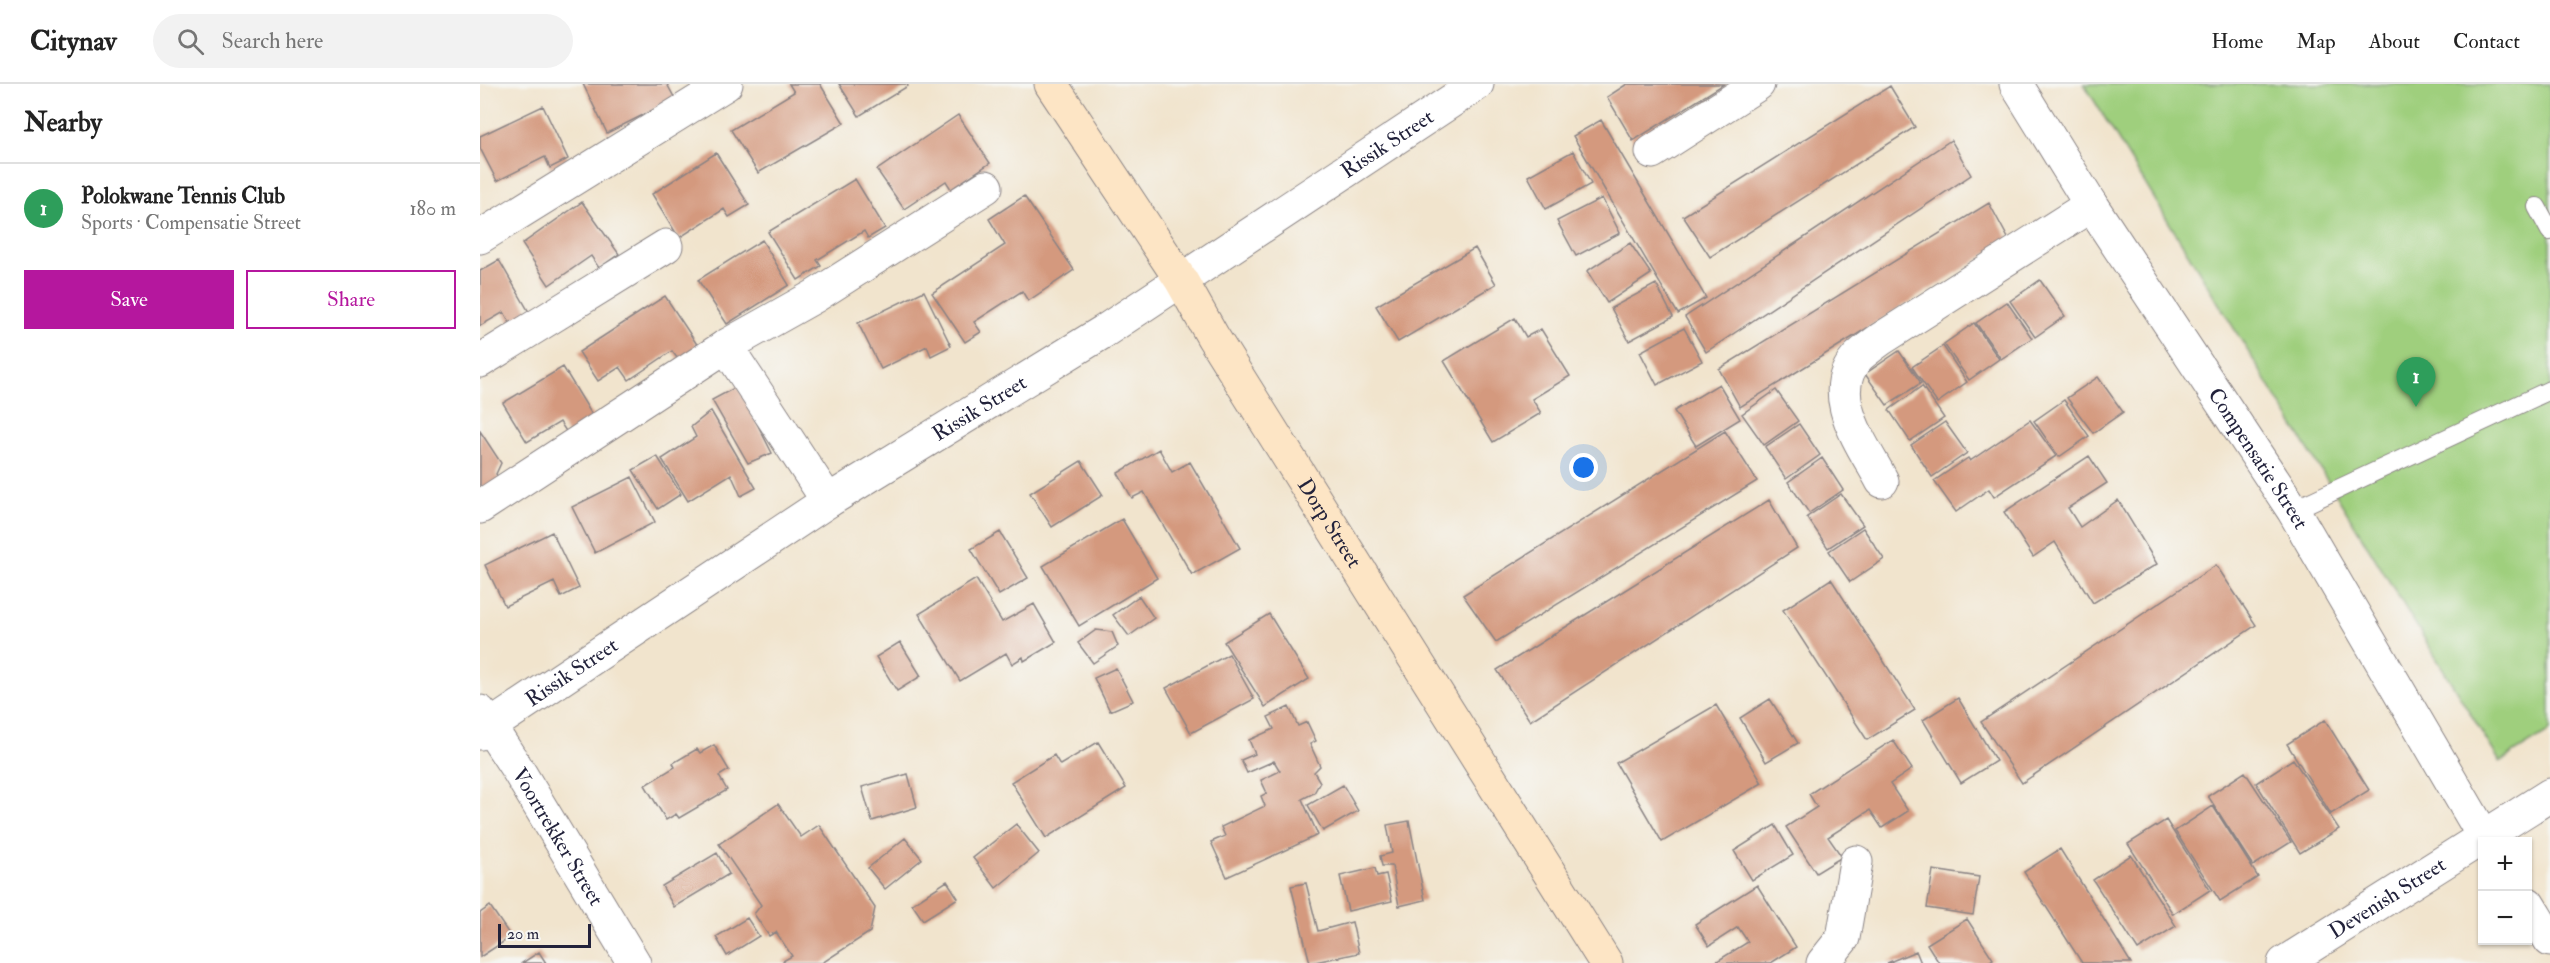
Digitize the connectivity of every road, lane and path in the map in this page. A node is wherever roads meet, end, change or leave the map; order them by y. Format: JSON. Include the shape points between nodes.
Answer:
{"nodes":[{"id":1,"x":726,"y":84,"type":"edge"},
{"id":2,"x":1051,"y":84,"type":"edge"},
{"id":3,"x":1758,"y":84,"type":"edge"},
{"id":4,"x":2016,"y":84,"type":"edge"},
{"id":5,"x":1467,"y":87,"type":"edge"},
{"id":6,"x":1652,"y":152,"type":"dead end"},
{"id":7,"x":986,"y":187,"type":"dead end"},
{"id":8,"x":2091,"y":205,"type":"junction"},
{"id":9,"x":2537,"y":207,"type":"dead end"},
{"id":10,"x":2550,"y":231,"type":"edge"},
{"id":11,"x":480,"y":237,"type":"edge"},
{"id":12,"x":666,"y":246,"type":"dead end"},
{"id":13,"x":1181,"y":280,"type":"junction"},
{"id":14,"x":726,"y":346,"type":"junction"},
{"id":15,"x":480,"y":361,"type":"edge"},
{"id":16,"x":2550,"y":390,"type":"edge"},
{"id":17,"x":1882,"y":481,"type":"dead end"},
{"id":18,"x":828,"y":501,"type":"junction"},
{"id":19,"x":480,"y":507,"type":"edge"},
{"id":20,"x":2293,"y":510,"type":"junction"},
{"id":21,"x":483,"y":724,"type":"edge"},
{"id":22,"x":2550,"y":795,"type":"edge"},
{"id":23,"x":2485,"y":837,"type":"edge"},
{"id":24,"x":2489,"y":837,"type":"edge"},
{"id":25,"x":2478,"y":844,"type":"edge"},
{"id":26,"x":1857,"y":862,"type":"dead end"},
{"id":27,"x":2532,"y":911,"type":"edge"},
{"id":28,"x":2550,"y":940,"type":"edge"},
{"id":29,"x":634,"y":963,"type":"edge"},
{"id":30,"x":1606,"y":963,"type":"edge"},
{"id":31,"x":1823,"y":963,"type":"edge"},
{"id":32,"x":2284,"y":963,"type":"edge"}],
"edges":[{"from":1,"to":11,"type":"street"},
{"from":2,"to":13,"type":"street","name":"Dorp Street"},
{"from":3,"to":6,"type":"street"},
{"from":4,"to":8,"type":"street","name":"Compensatie Street"},
{"from":5,"to":13,"type":"street","name":"Rissik Street"},
{"from":7,"to":14,"type":"street","via":[[815,296]]},
{"from":8,"to":17,"type":"street","via":[[1858,357],[1847,376],[1847,414]]},
{"from":8,"to":20,"type":"street","name":"Compensatie Street"},
{"from":9,"to":10,"type":"lane"},
{"from":12,"to":15,"type":"street"},
{"from":13,"to":18,"type":"street","name":"Rissik Street"},
{"from":13,"to":30,"type":"street","name":"Dorp Street","via":[[1225,357]]},
{"from":14,"to":18,"type":"street"},
{"from":14,"to":19,"type":"street"},
{"from":16,"to":20,"type":"lane"},
{"from":18,"to":21,"type":"street","name":"Rissik Street"},
{"from":20,"to":23,"type":"street","name":"Compensatie Street"},
{"from":21,"to":29,"type":"street","name":"Voortrekker Street","via":[[518,770]]},
{"from":22,"to":24,"type":"street","name":"Devenish Street"},
{"from":25,"to":32,"type":"street","name":"Devenish Street"},
{"from":26,"to":31,"type":"street","via":[[1843,939]]},
{"from":27,"to":28,"type":"street"}]}
